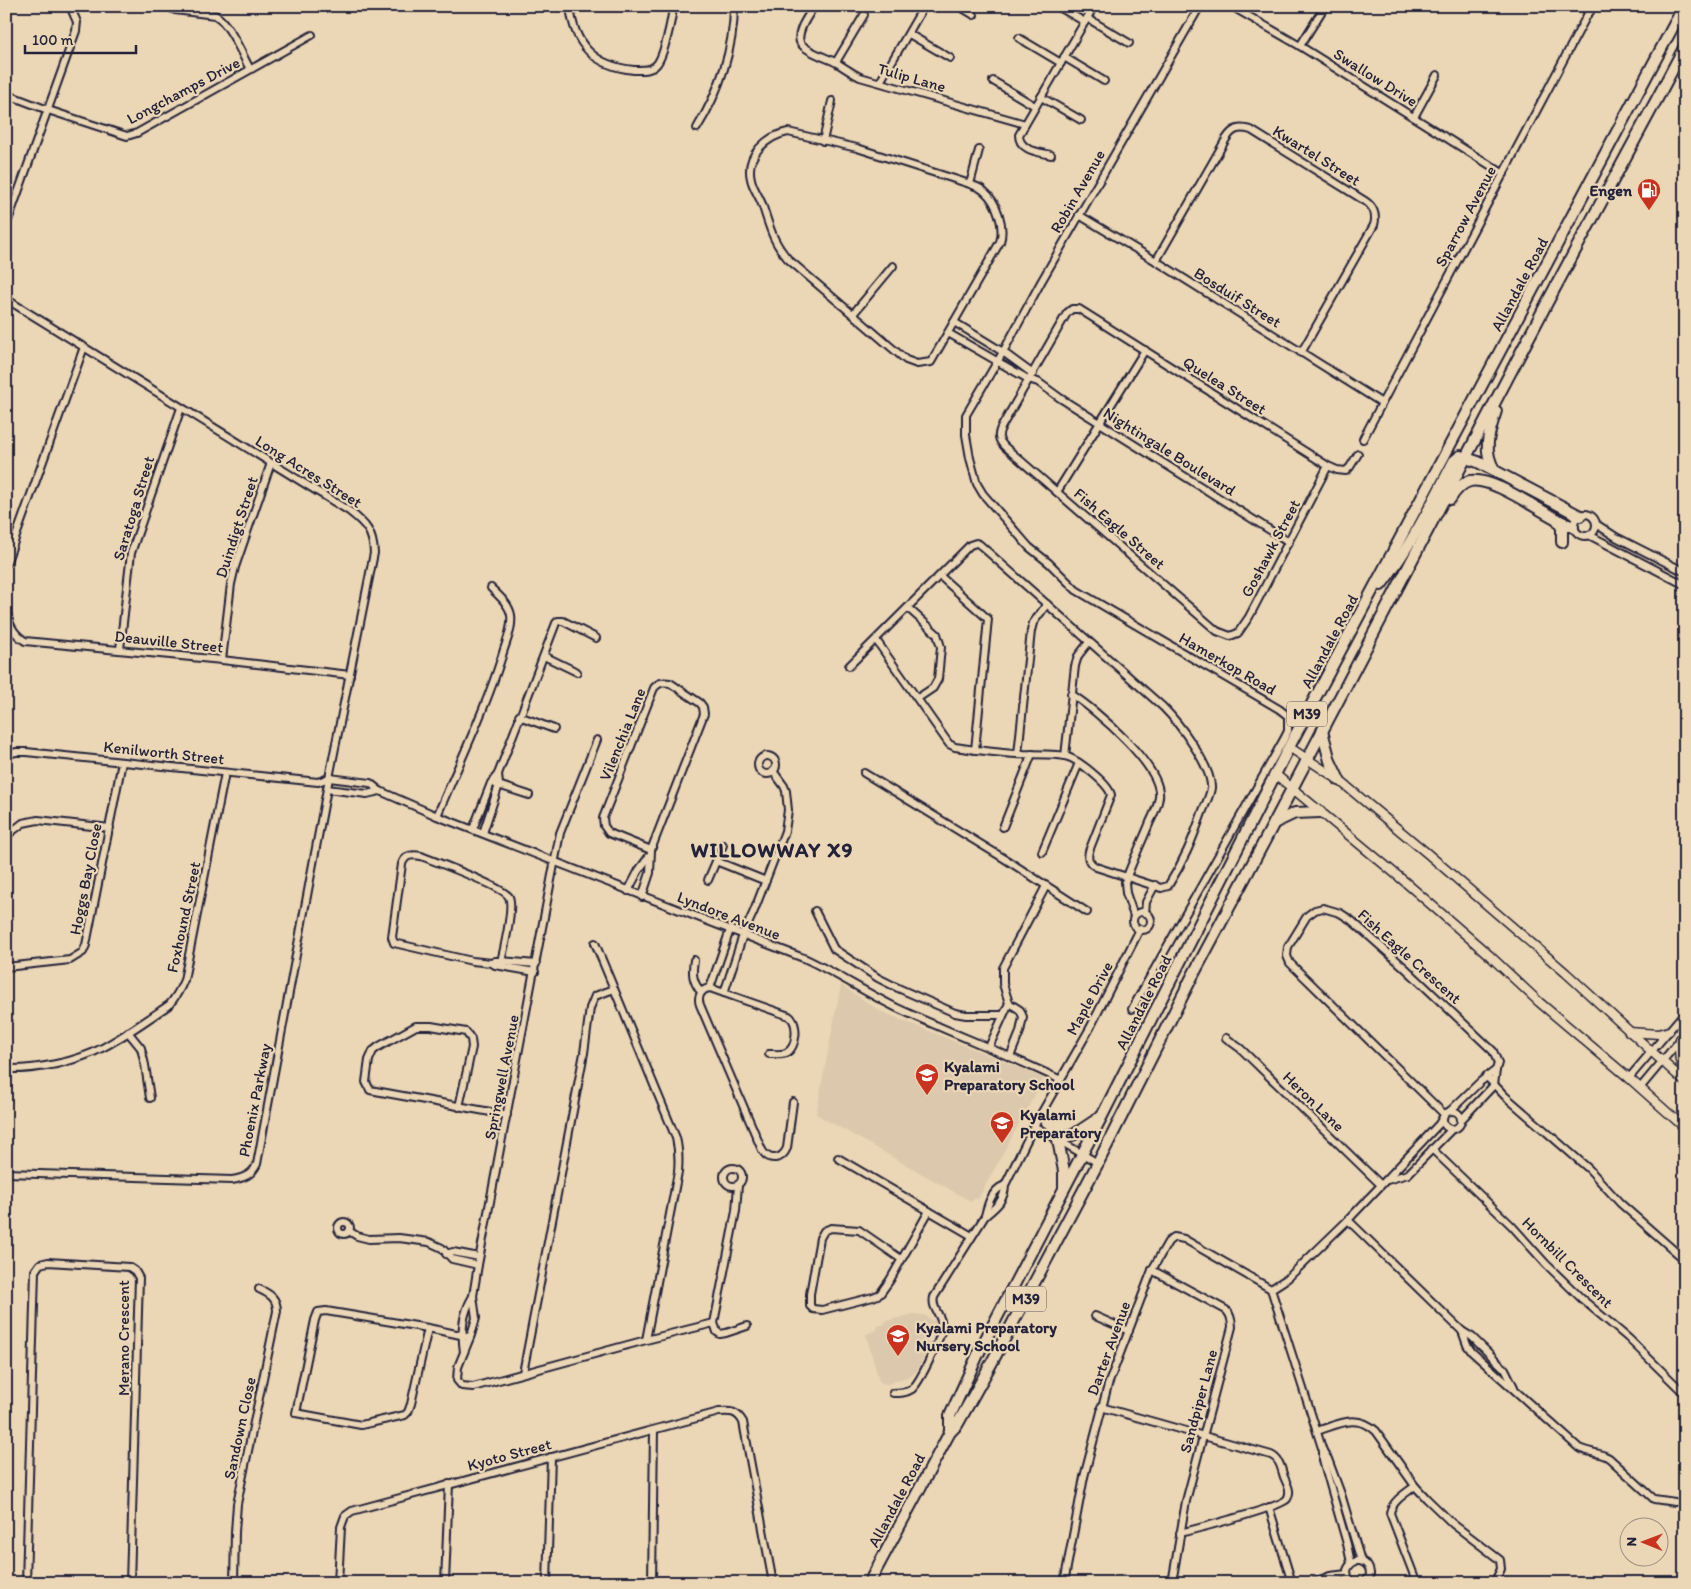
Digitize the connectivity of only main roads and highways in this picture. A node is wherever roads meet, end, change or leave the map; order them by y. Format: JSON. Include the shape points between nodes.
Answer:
{"nodes":[{"id":1,"x":1684,"y":6,"type":"edge"},
{"id":2,"x":1685,"y":46,"type":"edge"},
{"id":3,"x":1503,"y":386,"type":"junction"},
{"id":4,"x":1466,"y":457,"type":"junction"},
{"id":5,"x":1497,"y":473,"type":"junction"},
{"id":6,"x":1580,"y":516,"type":"road end"},
{"id":7,"x":1557,"y":519,"type":"junction"},
{"id":8,"x":1573,"y":527,"type":"road end"},
{"id":9,"x":1424,"y":538,"type":"junction"},
{"id":10,"x":1562,"y":542,"type":"dead end"},
{"id":11,"x":1361,"y":612,"type":"junction"},
{"id":12,"x":1322,"y":731,"type":"junction"},
{"id":13,"x":1339,"y":780,"type":"road end"},
{"id":14,"x":1320,"y":812,"type":"road end"},
{"id":15,"x":1274,"y":823,"type":"junction"},
{"id":16,"x":1102,"y":1116,"type":"junction"},
{"id":17,"x":1064,"y":1189,"type":"junction"},
{"id":18,"x":950,"y":1432,"type":"junction"},
{"id":19,"x":869,"y":1583,"type":"edge"}],
"edges":[{"from":1,"to":11,"type":"main road","name":"Allandale Road","number":"M39"},
{"from":2,"to":3,"type":"main road","name":"Allandale Road","number":"M39"},
{"from":3,"to":4,"type":"main road","name":"Allandale Road","number":"M39"},
{"from":3,"to":5,"type":"main road","via":[[1487,444],[1490,461]]},
{"from":4,"to":5,"type":"main road"},
{"from":4,"to":9,"type":"main road","name":"Allandale Road","number":"M39"},
{"from":4,"to":11,"type":"main road","via":[[1460,456],[1454,461],[1394,568]]},
{"from":5,"to":6,"type":"main road"},
{"from":7,"to":8,"type":"main road"},
{"from":7,"to":9,"type":"main road","via":[[1487,482],[1474,481],[1461,486]]},
{"from":7,"to":10,"type":"main road","via":[[1562,528]]},
{"from":9,"to":12,"type":"main road","name":"Allandale Road","number":"M39"},
{"from":11,"to":16,"type":"main road","name":"Allandale Road","number":"M39"},
{"from":12,"to":13,"type":"main road"},
{"from":12,"to":15,"type":"main road","name":"Allandale Road","number":"M39"},
{"from":14,"to":15,"type":"main road","via":[[1295,813]]},
{"from":15,"to":18,"type":"main road","name":"Allandale Road","number":"M39","via":[[1098,1163],[991,1364]]},
{"from":16,"to":17,"type":"main road","name":"Allandale Road","number":"M39"},
{"from":16,"to":17,"type":"main road","via":[[1058,1140]]},
{"from":17,"to":18,"type":"main road","name":"Allandale Road","number":"M39","via":[[980,1350],[950,1416]]},
{"from":18,"to":19,"type":"main road","name":"Allandale Road","number":"M39"}]}
